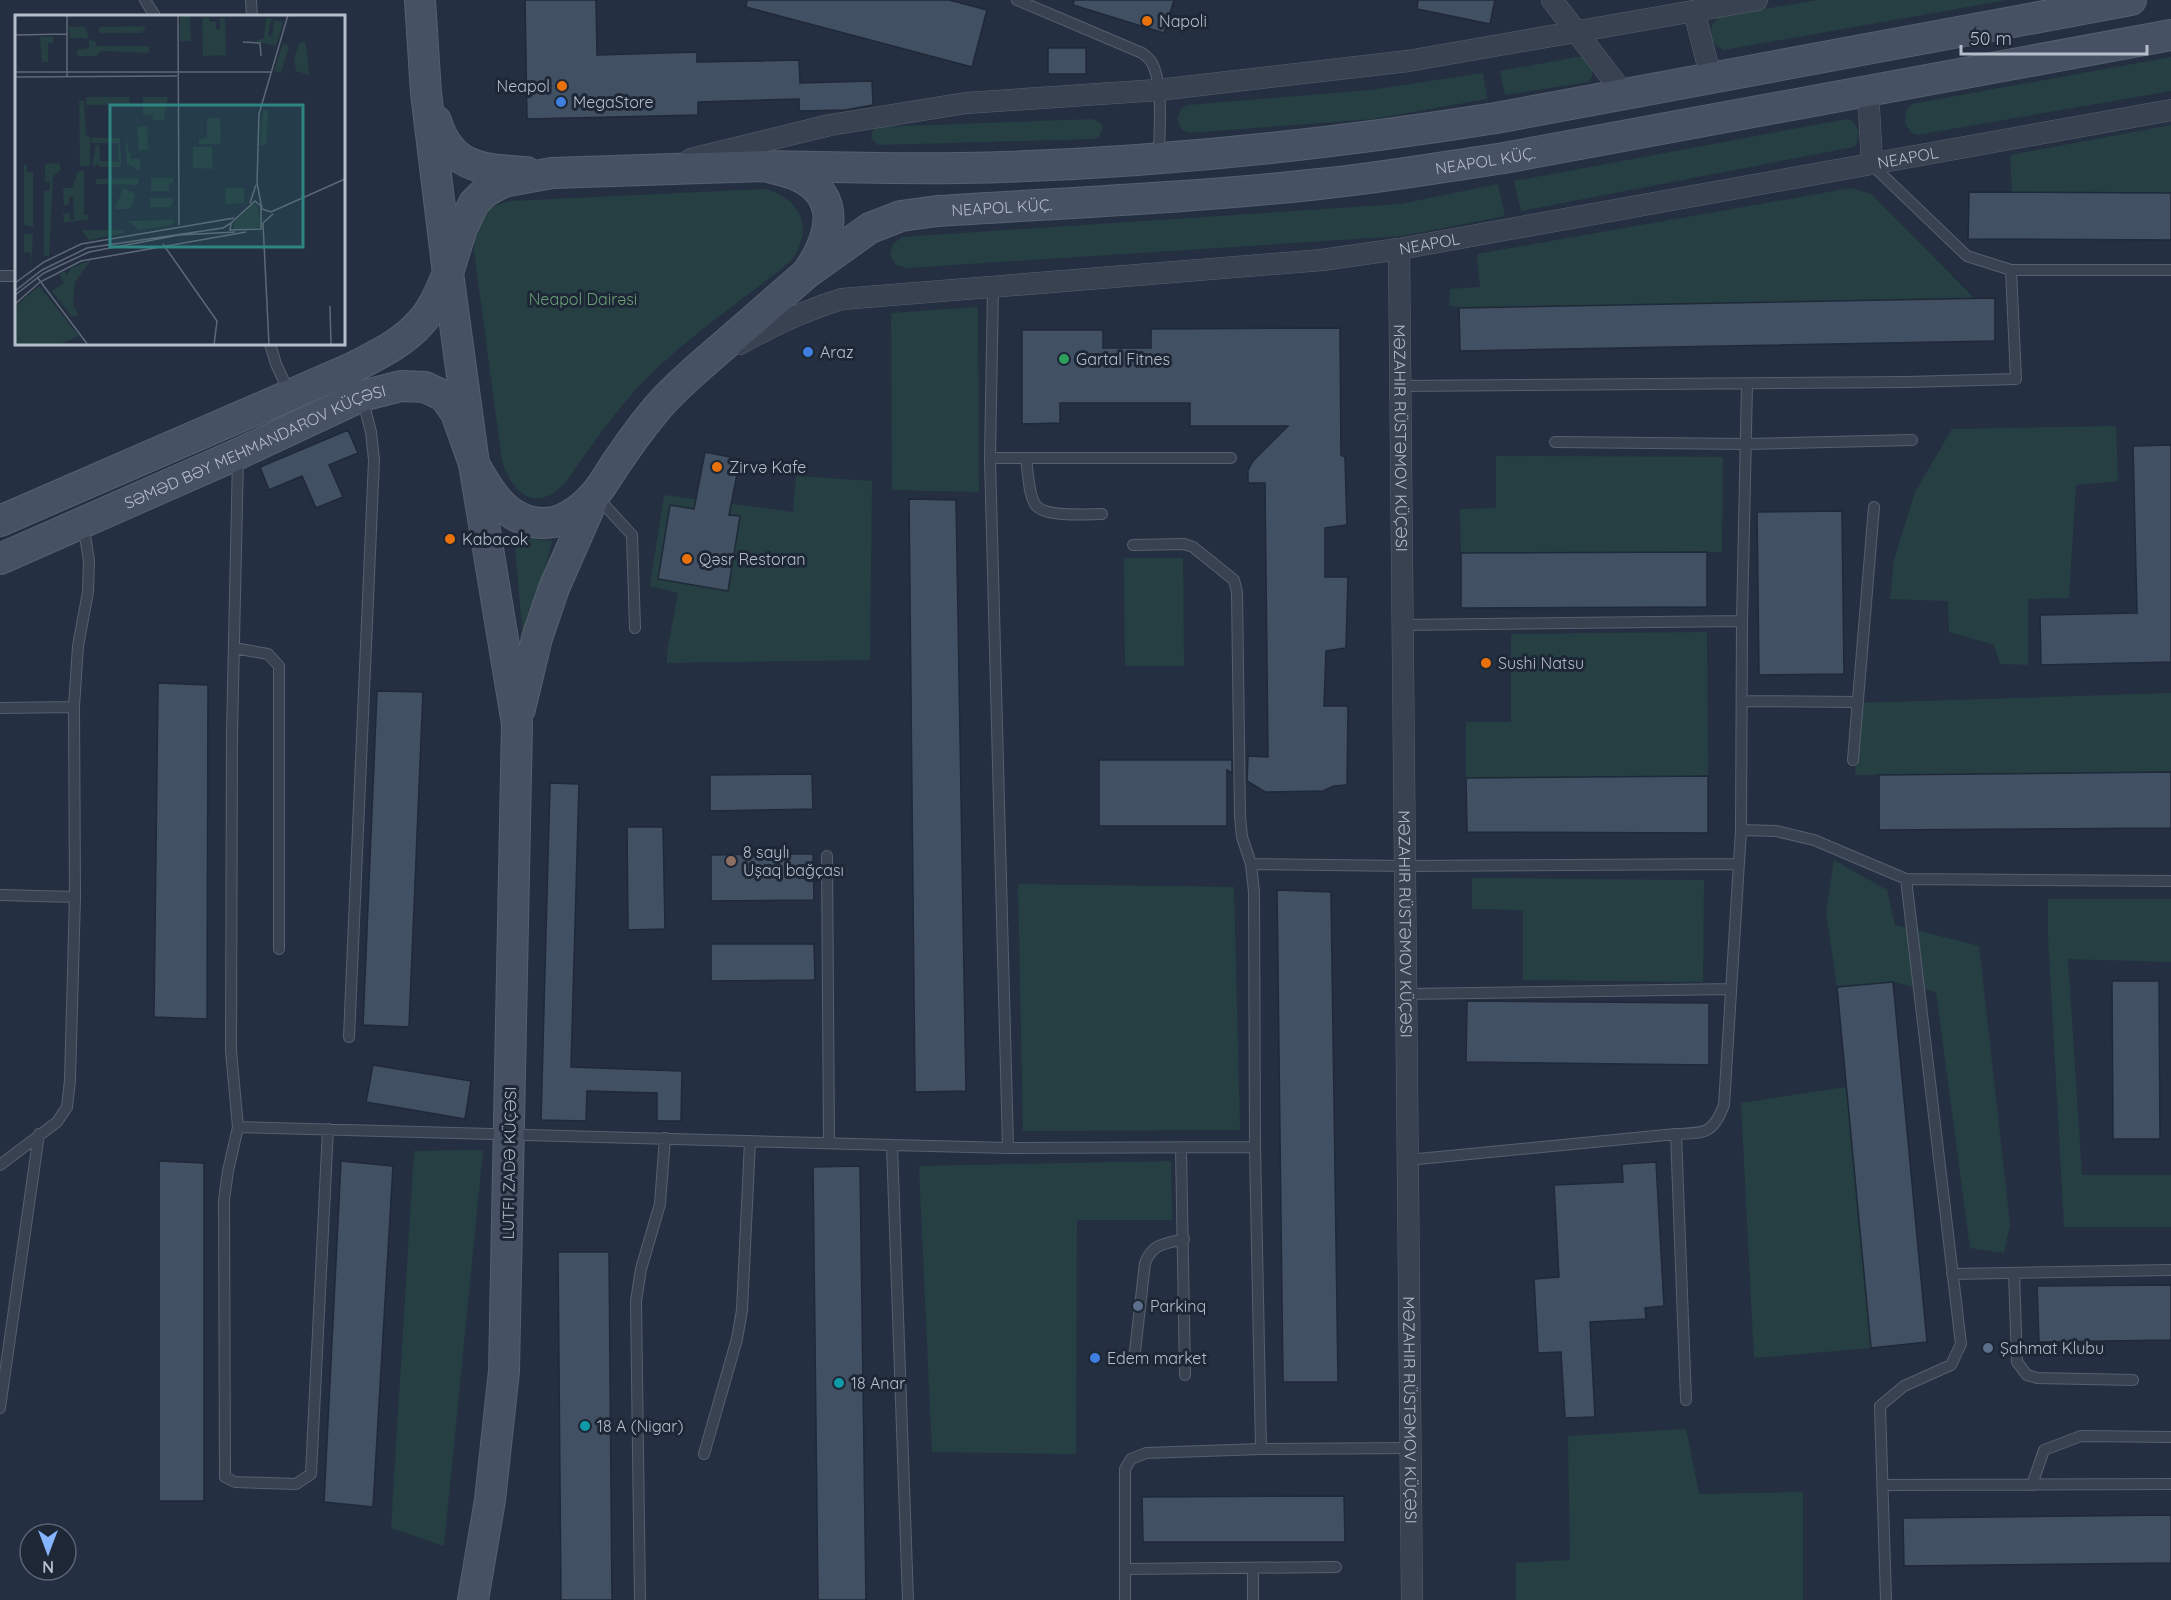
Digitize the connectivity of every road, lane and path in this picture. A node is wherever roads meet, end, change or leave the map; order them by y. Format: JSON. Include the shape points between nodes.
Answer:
{"nodes":[{"id":1,"x":145,"y":0,"type":"edge"},
{"id":2,"x":251,"y":0,"type":"edge"},
{"id":3,"x":420,"y":0,"type":"edge"},
{"id":4,"x":1017,"y":0,"type":"edge"},
{"id":5,"x":1552,"y":0,"type":"edge"},
{"id":6,"x":1757,"y":0,"type":"edge"},
{"id":7,"x":2131,"y":0,"type":"edge"},
{"id":8,"x":1694,"y":11,"type":"junction"},
{"id":9,"x":154,"y":15,"type":"edge"},
{"id":10,"x":252,"y":15,"type":"edge"},
{"id":11,"x":1576,"y":31,"type":"junction"},
{"id":12,"x":2171,"y":35,"type":"edge"},
{"id":13,"x":1711,"y":78,"type":"junction"},
{"id":14,"x":1158,"y":90,"type":"junction"},
{"id":15,"x":1868,"y":90,"type":"junction"},
{"id":16,"x":426,"y":93,"type":"junction"},
{"id":17,"x":1624,"y":94,"type":"junction"},
{"id":18,"x":2171,"y":110,"type":"edge"},
{"id":19,"x":1159,"y":158,"type":"junction"},
{"id":20,"x":1872,"y":164,"type":"junction"},
{"id":21,"x":765,"y":166,"type":"junction"},
{"id":22,"x":646,"y":170,"type":"junction"},
{"id":23,"x":552,"y":173,"type":"junction"},
{"id":24,"x":1399,"y":249,"type":"junction"},
{"id":25,"x":2012,"y":270,"type":"junction"},
{"id":26,"x":2171,"y":270,"type":"edge"},
{"id":27,"x":448,"y":273,"type":"junction"},
{"id":28,"x":807,"y":273,"type":"junction"},
{"id":29,"x":993,"y":288,"type":"junction"},
{"id":30,"x":270,"y":345,"type":"edge"},
{"id":31,"x":695,"y":370,"type":"junction"},
{"id":32,"x":1747,"y":384,"type":"junction"},
{"id":33,"x":1400,"y":386,"type":"junction"},
{"id":34,"x":290,"y":395,"type":"junction"},
{"id":35,"x":362,"y":396,"type":"junction"},
{"id":36,"x":1912,"y":440,"type":"dead end"},
{"id":37,"x":1555,"y":442,"type":"dead end"},
{"id":38,"x":1746,"y":444,"type":"junction"},
{"id":39,"x":238,"y":454,"type":"junction"},
{"id":40,"x":990,"y":458,"type":"junction"},
{"id":41,"x":1026,"y":458,"type":"junction"},
{"id":42,"x":1231,"y":458,"type":"dead end"},
{"id":43,"x":474,"y":464,"type":"junction"},
{"id":44,"x":595,"y":495,"type":"junction"},
{"id":45,"x":1874,"y":507,"type":"dead end"},
{"id":46,"x":1102,"y":514,"type":"dead end"},
{"id":47,"x":0,"y":521,"type":"edge"},
{"id":48,"x":83,"y":523,"type":"junction"},
{"id":49,"x":1133,"y":545,"type":"dead end"},
{"id":50,"x":0,"y":559,"type":"edge"},
{"id":51,"x":1742,"y":621,"type":"junction"},
{"id":52,"x":1402,"y":625,"type":"junction"},
{"id":53,"x":635,"y":628,"type":"dead end"},
{"id":54,"x":234,"y":648,"type":"junction"},
{"id":55,"x":1742,"y":701,"type":"junction"},
{"id":56,"x":1858,"y":702,"type":"junction"},
{"id":57,"x":74,"y":707,"type":"junction"},
{"id":58,"x":0,"y":708,"type":"edge"},
{"id":59,"x":517,"y":724,"type":"junction"},
{"id":60,"x":1853,"y":759,"type":"dead end"},
{"id":61,"x":1741,"y":830,"type":"junction"},
{"id":62,"x":827,"y":856,"type":"dead end"},
{"id":63,"x":1251,"y":864,"type":"junction"},
{"id":64,"x":1739,"y":864,"type":"junction"},
{"id":65,"x":1405,"y":866,"type":"junction"},
{"id":66,"x":1906,"y":879,"type":"junction"},
{"id":67,"x":2171,"y":881,"type":"edge"},
{"id":68,"x":0,"y":895,"type":"edge"},
{"id":69,"x":75,"y":897,"type":"junction"},
{"id":70,"x":279,"y":949,"type":"dead end"},
{"id":71,"x":1731,"y":989,"type":"junction"},
{"id":72,"x":1406,"y":994,"type":"junction"},
{"id":73,"x":349,"y":1037,"type":"dead end"},
{"id":74,"x":238,"y":1127,"type":"junction"},
{"id":75,"x":328,"y":1129,"type":"junction"},
{"id":76,"x":39,"y":1134,"type":"junction"},
{"id":77,"x":1676,"y":1134,"type":"junction"},
{"id":78,"x":510,"y":1135,"type":"junction"},
{"id":79,"x":665,"y":1138,"type":"junction"},
{"id":80,"x":750,"y":1141,"type":"junction"},
{"id":81,"x":829,"y":1143,"type":"junction"},
{"id":82,"x":892,"y":1145,"type":"junction"},
{"id":83,"x":1255,"y":1147,"type":"junction"},
{"id":84,"x":1008,"y":1148,"type":"junction"},
{"id":85,"x":1181,"y":1148,"type":"junction"},
{"id":86,"x":1408,"y":1160,"type":"junction"},
{"id":87,"x":0,"y":1165,"type":"edge"},
{"id":88,"x":1184,"y":1239,"type":"junction"},
{"id":89,"x":2171,"y":1270,"type":"edge"},
{"id":90,"x":2014,"y":1273,"type":"junction"},
{"id":91,"x":1952,"y":1274,"type":"junction"},
{"id":92,"x":1134,"y":1360,"type":"dead end"},
{"id":93,"x":1185,"y":1375,"type":"dead end"},
{"id":94,"x":2133,"y":1380,"type":"dead end"},
{"id":95,"x":1686,"y":1400,"type":"dead end"},
{"id":96,"x":0,"y":1408,"type":"edge"},
{"id":97,"x":2171,"y":1437,"type":"edge"},
{"id":98,"x":1411,"y":1448,"type":"junction"},
{"id":99,"x":1261,"y":1449,"type":"junction"},
{"id":100,"x":704,"y":1454,"type":"dead end"},
{"id":101,"x":2171,"y":1484,"type":"edge"},
{"id":102,"x":1883,"y":1485,"type":"junction"},
{"id":103,"x":2032,"y":1485,"type":"junction"},
{"id":104,"x":1336,"y":1567,"type":"dead end"},
{"id":105,"x":1253,"y":1568,"type":"junction"},
{"id":106,"x":1125,"y":1569,"type":"junction"},
{"id":107,"x":473,"y":1600,"type":"edge"},
{"id":108,"x":640,"y":1600,"type":"edge"},
{"id":109,"x":908,"y":1600,"type":"edge"},
{"id":110,"x":1125,"y":1600,"type":"edge"},
{"id":111,"x":1253,"y":1600,"type":"edge"},
{"id":112,"x":1412,"y":1600,"type":"edge"},
{"id":113,"x":1886,"y":1600,"type":"edge"}],
"edges":[{"from":1,"to":9,"type":"lane"},
{"from":2,"to":10,"type":"lane"},
{"from":3,"to":16,"type":"main road"},
{"from":4,"to":14,"type":"lane","via":[[1142,53],[1151,61]]},
{"from":5,"to":11,"type":"street"},
{"from":6,"to":8,"type":"street"},
{"from":7,"to":13,"type":"main road","via":[[2032,14]]},
{"from":8,"to":11,"type":"street"},
{"from":8,"to":13,"type":"street"},
{"from":11,"to":14,"type":"street","via":[[1408,61]]},
{"from":11,"to":17,"type":"street"},
{"from":12,"to":15,"type":"main road","name":"NEAPOL KÜÇ."},
{"from":13,"to":17,"type":"main road"},
{"from":14,"to":19,"type":"lane"},
{"from":14,"to":22,"type":"street","via":[[966,103],[830,125]]},
{"from":15,"to":20,"type":"street"},
{"from":15,"to":28,"type":"main road","name":"NEAPOL KÜÇ.","via":[[1395,175],[1197,195],[901,216],[870,228]]},
{"from":16,"to":23,"type":"main road","via":[[440,135],[456,157],[478,167]]},
{"from":16,"to":27,"type":"main road"},
{"from":17,"to":19,"type":"main road","via":[[1391,134]]},
{"from":18,"to":20,"type":"street","name":"NEAPOL"},
{"from":19,"to":21,"type":"main road","via":[[959,168]]},
{"from":20,"to":24,"type":"street","name":"NEAPOL"},
{"from":20,"to":25,"type":"lane","via":[[1967,256]]},
{"from":21,"to":22,"type":"main road"},
{"from":21,"to":28,"type":"main road","via":[[798,176],[816,188],[826,203],[827,235]]},
{"from":22,"to":23,"type":"main road"},
{"from":23,"to":27,"type":"main road","name":"SƏMƏD BƏY MEHMANDAROV KÜÇƏSI","via":[[503,182],[485,192],[474,203],[462,228]]},
{"from":24,"to":29,"type":"street","name":"NEAPOL","via":[[1322,260]]},
{"from":24,"to":33,"type":"street","name":"MƏZAHIR RÜSTƏMOV KÜÇƏSI"},
{"from":25,"to":26,"type":"lane"},
{"from":25,"to":32,"type":"lane","via":[[2016,379]]},
{"from":27,"to":34,"type":"main road","name":"SƏMƏD BƏY MEHMANDAROV KÜÇƏSI","via":[[422,321],[405,337],[352,368]]},
{"from":27,"to":43,"type":"main road"},
{"from":28,"to":31,"type":"main road"},
{"from":29,"to":31,"type":"street","name":"NEAPOL","via":[[842,298],[771,326]]},
{"from":29,"to":40,"type":"lane"},
{"from":30,"to":34,"type":"lane"},
{"from":31,"to":44,"type":"main road","via":[[659,405]]},
{"from":32,"to":33,"type":"lane"},
{"from":32,"to":38,"type":"lane"},
{"from":33,"to":52,"type":"street","name":"MƏZAHIR RÜSTƏMOV KÜÇƏSI"},
{"from":34,"to":47,"type":"main road","name":"SƏMƏD BƏY MEHMANDAROV KÜÇƏSI"},
{"from":35,"to":39,"type":"main road","name":"SƏMƏD BƏY MEHMANDAROV KÜÇƏSI"},
{"from":35,"to":43,"type":"main road","name":"SƏMƏD BƏY MEHMANDAROV KÜÇƏSI","via":[[401,386],[425,387],[444,396],[456,413]]},
{"from":35,"to":73,"type":"lane","via":[[374,460]]},
{"from":36,"to":38,"type":"lane"},
{"from":37,"to":38,"type":"lane"},
{"from":38,"to":51,"type":"lane"},
{"from":39,"to":48,"type":"main road","name":"SƏMƏD BƏY MEHMANDAROV KÜÇƏSI"},
{"from":39,"to":54,"type":"lane"},
{"from":40,"to":41,"type":"lane"},
{"from":40,"to":84,"type":"lane"},
{"from":41,"to":42,"type":"lane"},
{"from":41,"to":46,"type":"lane","via":[[1033,502],[1040,510]]},
{"from":43,"to":44,"type":"main road","via":[[489,491],[518,518],[543,524],[559,520]]},
{"from":43,"to":59,"type":"main road"},
{"from":44,"to":53,"type":"lane","via":[[632,535]]},
{"from":44,"to":59,"type":"main road","via":[[554,588],[537,638]]},
{"from":45,"to":56,"type":"lane"},
{"from":48,"to":50,"type":"main road","name":"SƏMƏD BƏY MEHMANDAROV KÜÇƏSI"},
{"from":48,"to":57,"type":"lane","via":[[89,561],[88,592],[78,646]]},
{"from":49,"to":63,"type":"lane","via":[[1193,547],[1234,580],[1240,816]]},
{"from":51,"to":52,"type":"lane"},
{"from":51,"to":55,"type":"lane"},
{"from":52,"to":65,"type":"street","name":"MƏZAHIR RÜSTƏMOV KÜÇƏSI"},
{"from":54,"to":70,"type":"lane","via":[[268,654],[279,666]]},
{"from":54,"to":74,"type":"lane","via":[[231,1051]]},
{"from":55,"to":56,"type":"lane"},
{"from":55,"to":61,"type":"lane"},
{"from":56,"to":60,"type":"lane"},
{"from":57,"to":58,"type":"lane"},
{"from":57,"to":69,"type":"lane"},
{"from":59,"to":78,"type":"main road","name":"LUTFI ZADƏ KÜÇƏSI"},
{"from":61,"to":64,"type":"lane"},
{"from":61,"to":66,"type":"lane","via":[[1776,831],[1814,840]]},
{"from":62,"to":81,"type":"lane"},
{"from":63,"to":65,"type":"lane"},
{"from":63,"to":83,"type":"lane"},
{"from":64,"to":65,"type":"lane"},
{"from":64,"to":71,"type":"lane"},
{"from":65,"to":72,"type":"street","name":"MƏZAHIR RÜSTƏMOV KÜÇƏSI"},
{"from":66,"to":67,"type":"lane"},
{"from":66,"to":91,"type":"lane"},
{"from":68,"to":69,"type":"lane"},
{"from":69,"to":76,"type":"lane","via":[[67,1107],[57,1122]]},
{"from":71,"to":72,"type":"lane"},
{"from":71,"to":77,"type":"lane","via":[[1724,1105],[1712,1128],[1702,1133]]},
{"from":72,"to":86,"type":"street","name":"MƏZAHIR RÜSTƏMOV KÜÇƏSI"},
{"from":74,"to":75,"type":"lane"},
{"from":74,"to":75,"type":"lane","via":[[224,1200],[225,1477],[235,1482],[296,1484],[311,1473]]},
{"from":75,"to":78,"type":"lane"},
{"from":76,"to":87,"type":"lane"},
{"from":76,"to":96,"type":"lane"},
{"from":77,"to":86,"type":"lane"},
{"from":77,"to":95,"type":"lane"},
{"from":78,"to":79,"type":"lane"},
{"from":78,"to":107,"type":"main road","name":"LUTFI ZADƏ KÜÇƏSI","via":[[504,1371],[490,1500]]},
{"from":79,"to":80,"type":"lane"},
{"from":79,"to":108,"type":"lane","via":[[660,1204],[636,1301]]},
{"from":80,"to":81,"type":"lane"},
{"from":80,"to":100,"type":"lane","via":[[742,1310]]},
{"from":81,"to":82,"type":"lane"},
{"from":82,"to":84,"type":"lane"},
{"from":82,"to":109,"type":"lane"},
{"from":83,"to":85,"type":"lane"},
{"from":83,"to":99,"type":"lane"},
{"from":84,"to":85,"type":"lane"},
{"from":85,"to":88,"type":"lane"},
{"from":86,"to":98,"type":"street","name":"MƏZAHIR RÜSTƏMOV KÜÇƏSI"},
{"from":88,"to":92,"type":"lane","via":[[1155,1246],[1145,1263]]},
{"from":88,"to":93,"type":"lane"},
{"from":89,"to":90,"type":"lane"},
{"from":90,"to":91,"type":"lane"},
{"from":90,"to":94,"type":"lane","via":[[2017,1362],[2027,1375]]},
{"from":91,"to":102,"type":"lane","via":[[1961,1344],[1952,1365],[1904,1386],[1880,1406]]},
{"from":97,"to":103,"type":"lane","via":[[2081,1436],[2044,1450]]},
{"from":98,"to":99,"type":"lane"},
{"from":98,"to":112,"type":"street","name":"MƏZAHIR RÜSTƏMOV KÜÇƏSI"},
{"from":99,"to":106,"type":"lane","via":[[1146,1453],[1131,1459],[1125,1468]]},
{"from":101,"to":103,"type":"lane"},
{"from":102,"to":103,"type":"lane"},
{"from":102,"to":113,"type":"lane"},
{"from":104,"to":105,"type":"lane"},
{"from":105,"to":106,"type":"lane"},
{"from":105,"to":111,"type":"lane"},
{"from":106,"to":110,"type":"lane"}]}
